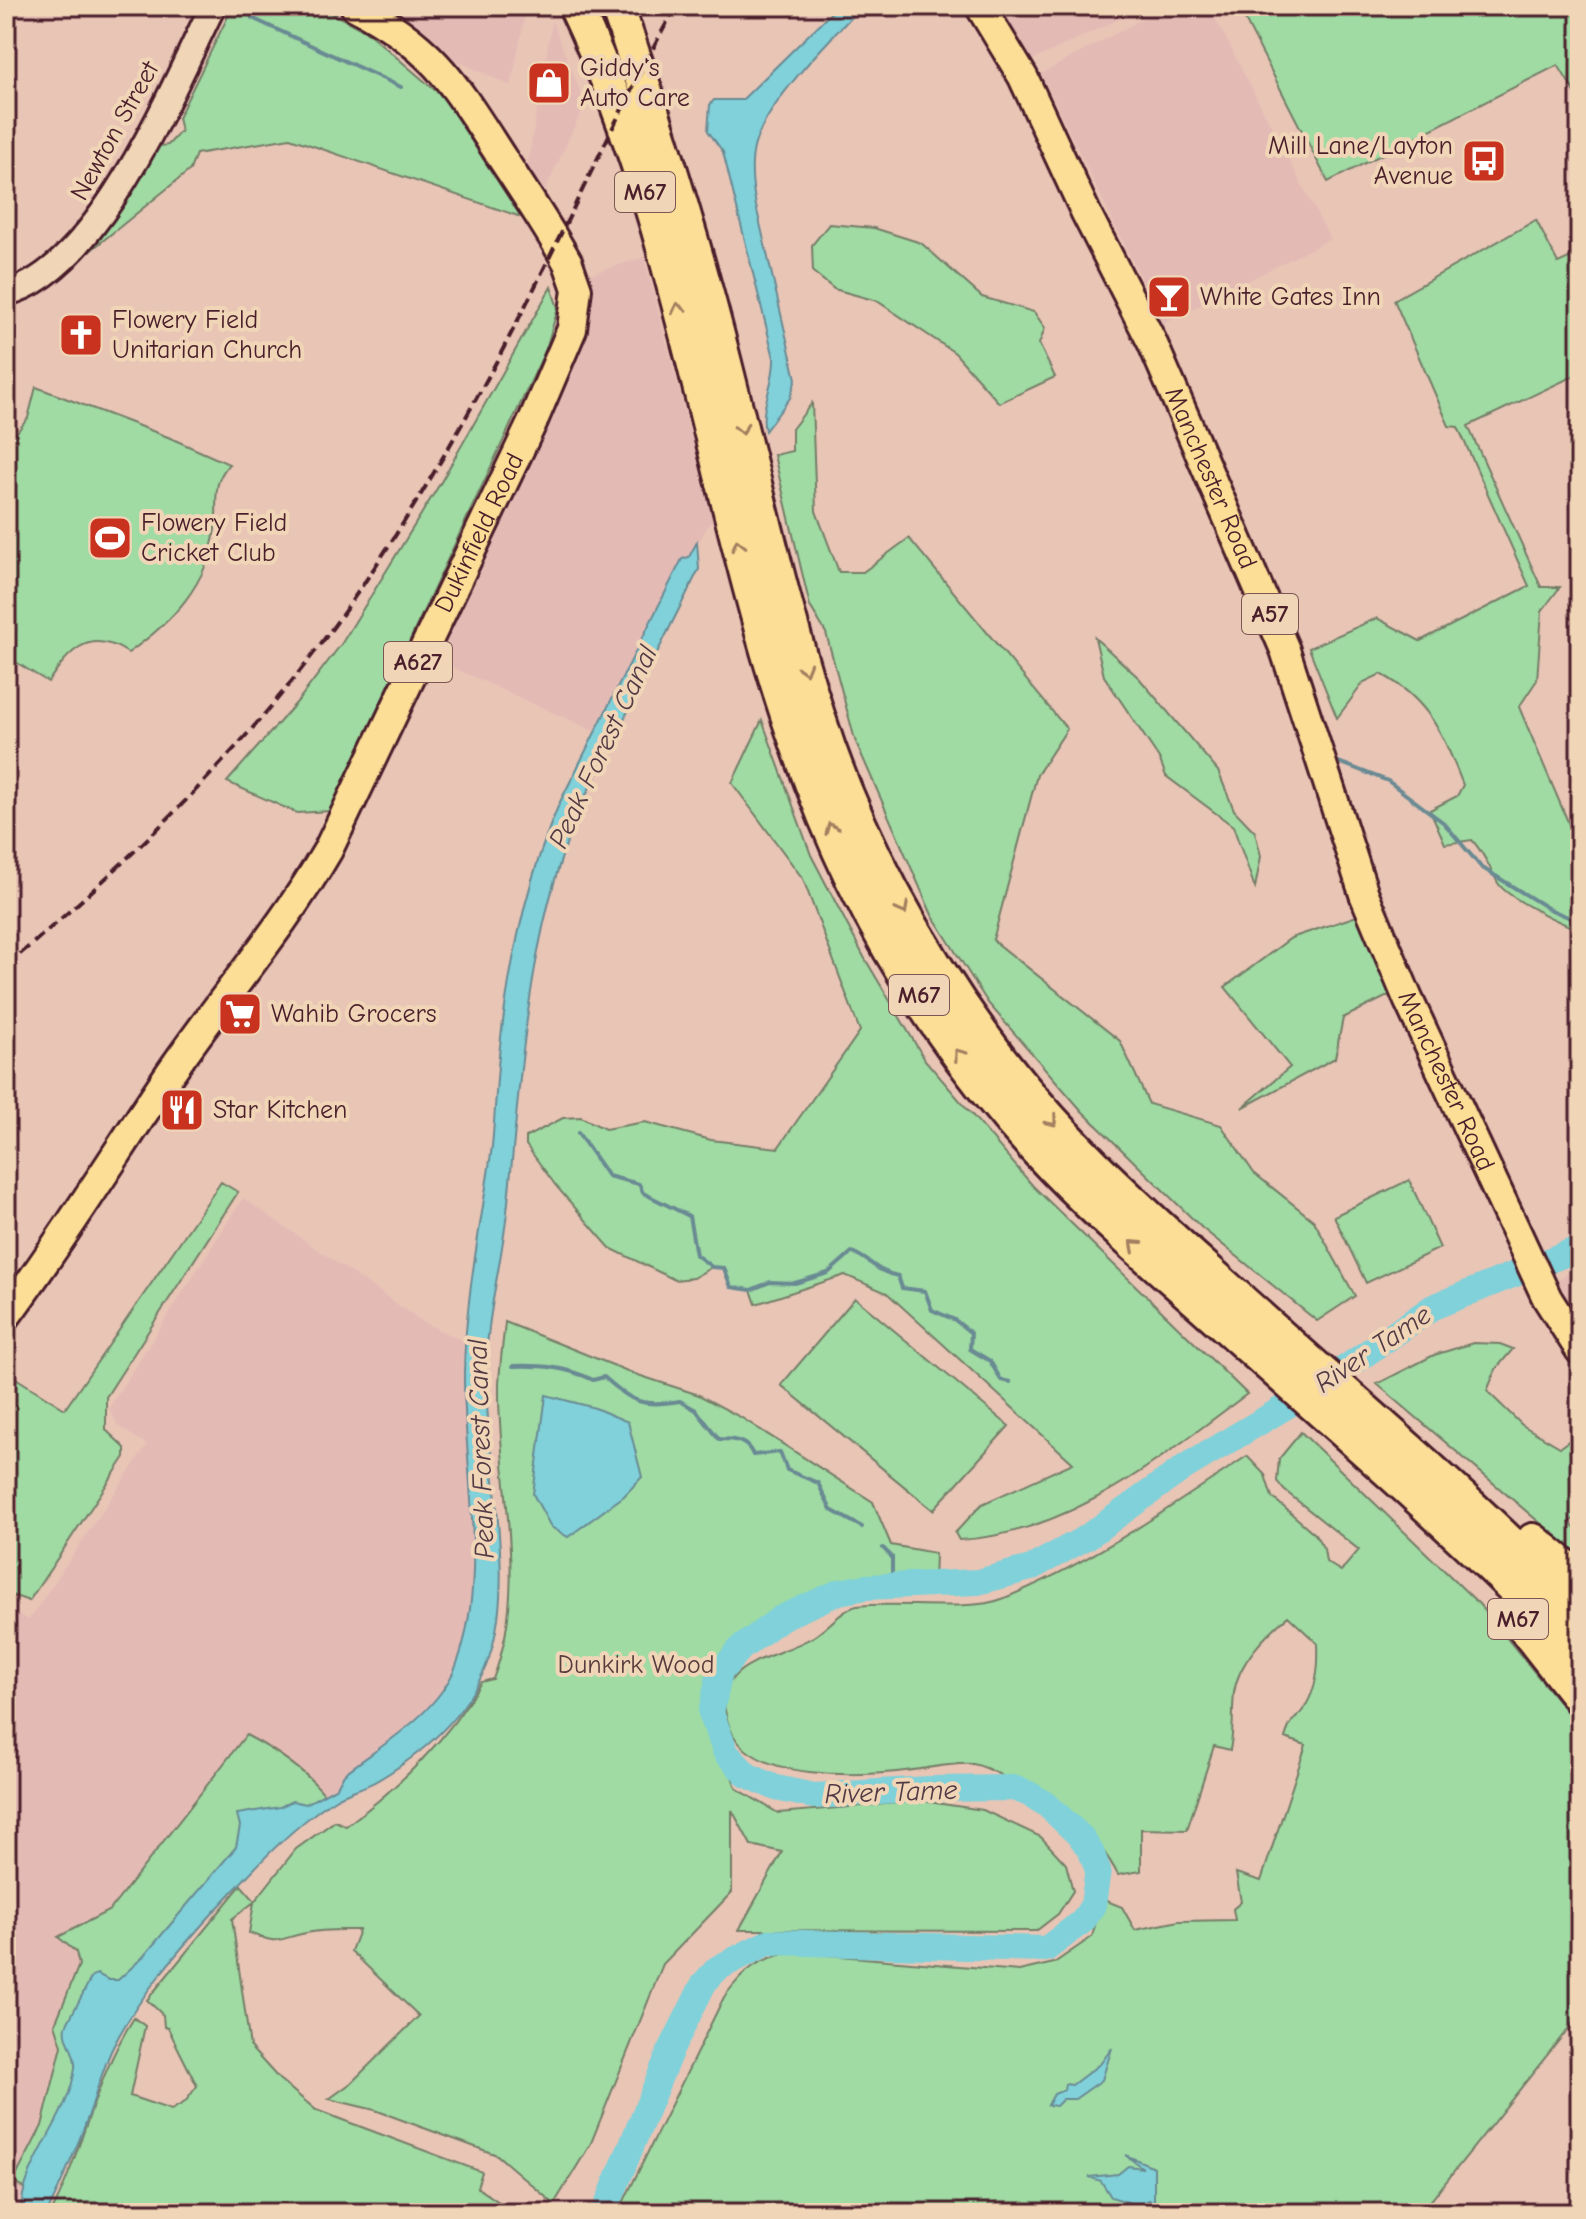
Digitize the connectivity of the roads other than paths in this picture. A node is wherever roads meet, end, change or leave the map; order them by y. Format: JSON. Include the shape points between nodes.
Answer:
{"nodes":[{"id":1,"x":213,"y":6,"type":"edge"},
{"id":2,"x":355,"y":6,"type":"edge"},
{"id":3,"x":575,"y":6,"type":"edge"},
{"id":4,"x":607,"y":6,"type":"edge"},
{"id":5,"x":617,"y":6,"type":"edge"},
{"id":6,"x":980,"y":6,"type":"edge"},
{"id":7,"x":648,"y":94,"type":"junction"},
{"id":8,"x":6,"y":293,"type":"edge"},
{"id":9,"x":1198,"y":1282,"type":"junction"},
{"id":10,"x":6,"y":1316,"type":"edge"},
{"id":11,"x":1580,"y":1350,"type":"edge"},
{"id":12,"x":1467,"y":1523,"type":"junction"},
{"id":13,"x":1580,"y":1578,"type":"edge"},
{"id":14,"x":1580,"y":1612,"type":"edge"},
{"id":15,"x":1580,"y":1656,"type":"edge"},
{"id":16,"x":1580,"y":1699,"type":"edge"}],
"edges":[{"from":1,"to":8,"type":"main road","name":"Newton Street","via":[[152,129],[87,234],[65,257]]},
{"from":2,"to":10,"type":"main road","name":"Dukinfield Road","number":"A627","via":[[408,38],[476,113],[568,263],[577,289],[572,329],[328,850]]},
{"from":9,"to":3,"type":"highway","number":"M67","one_way":true,"via":[[1098,1211],[997,1104],[905,973],[853,881],[789,724],[757,620],[663,248],[628,140]]},
{"from":4,"to":7,"type":"highway","number":"M67"},
{"from":5,"to":7,"type":"highway","number":"M67"},
{"from":6,"to":11,"type":"main road","name":"Manchester Road","number":"A57","via":[[1023,77],[1152,342],[1285,650],[1375,920],[1408,999],[1547,1298]]},
{"from":7,"to":9,"type":"highway","number":"M67","one_way":true,"via":[[694,243],[819,719],[897,898],[993,1050]]},
{"from":9,"to":12,"type":"highway","number":"M67"},
{"from":9,"to":12,"type":"highway","number":"M67"},
{"from":12,"to":13,"type":"highway","number":"M67"},
{"from":12,"to":14,"type":"highway","number":"M67"},
{"from":12,"to":15,"type":"highway","number":"M67"},
{"from":12,"to":16,"type":"highway","number":"M67","via":[[1527,1629]]}]}
